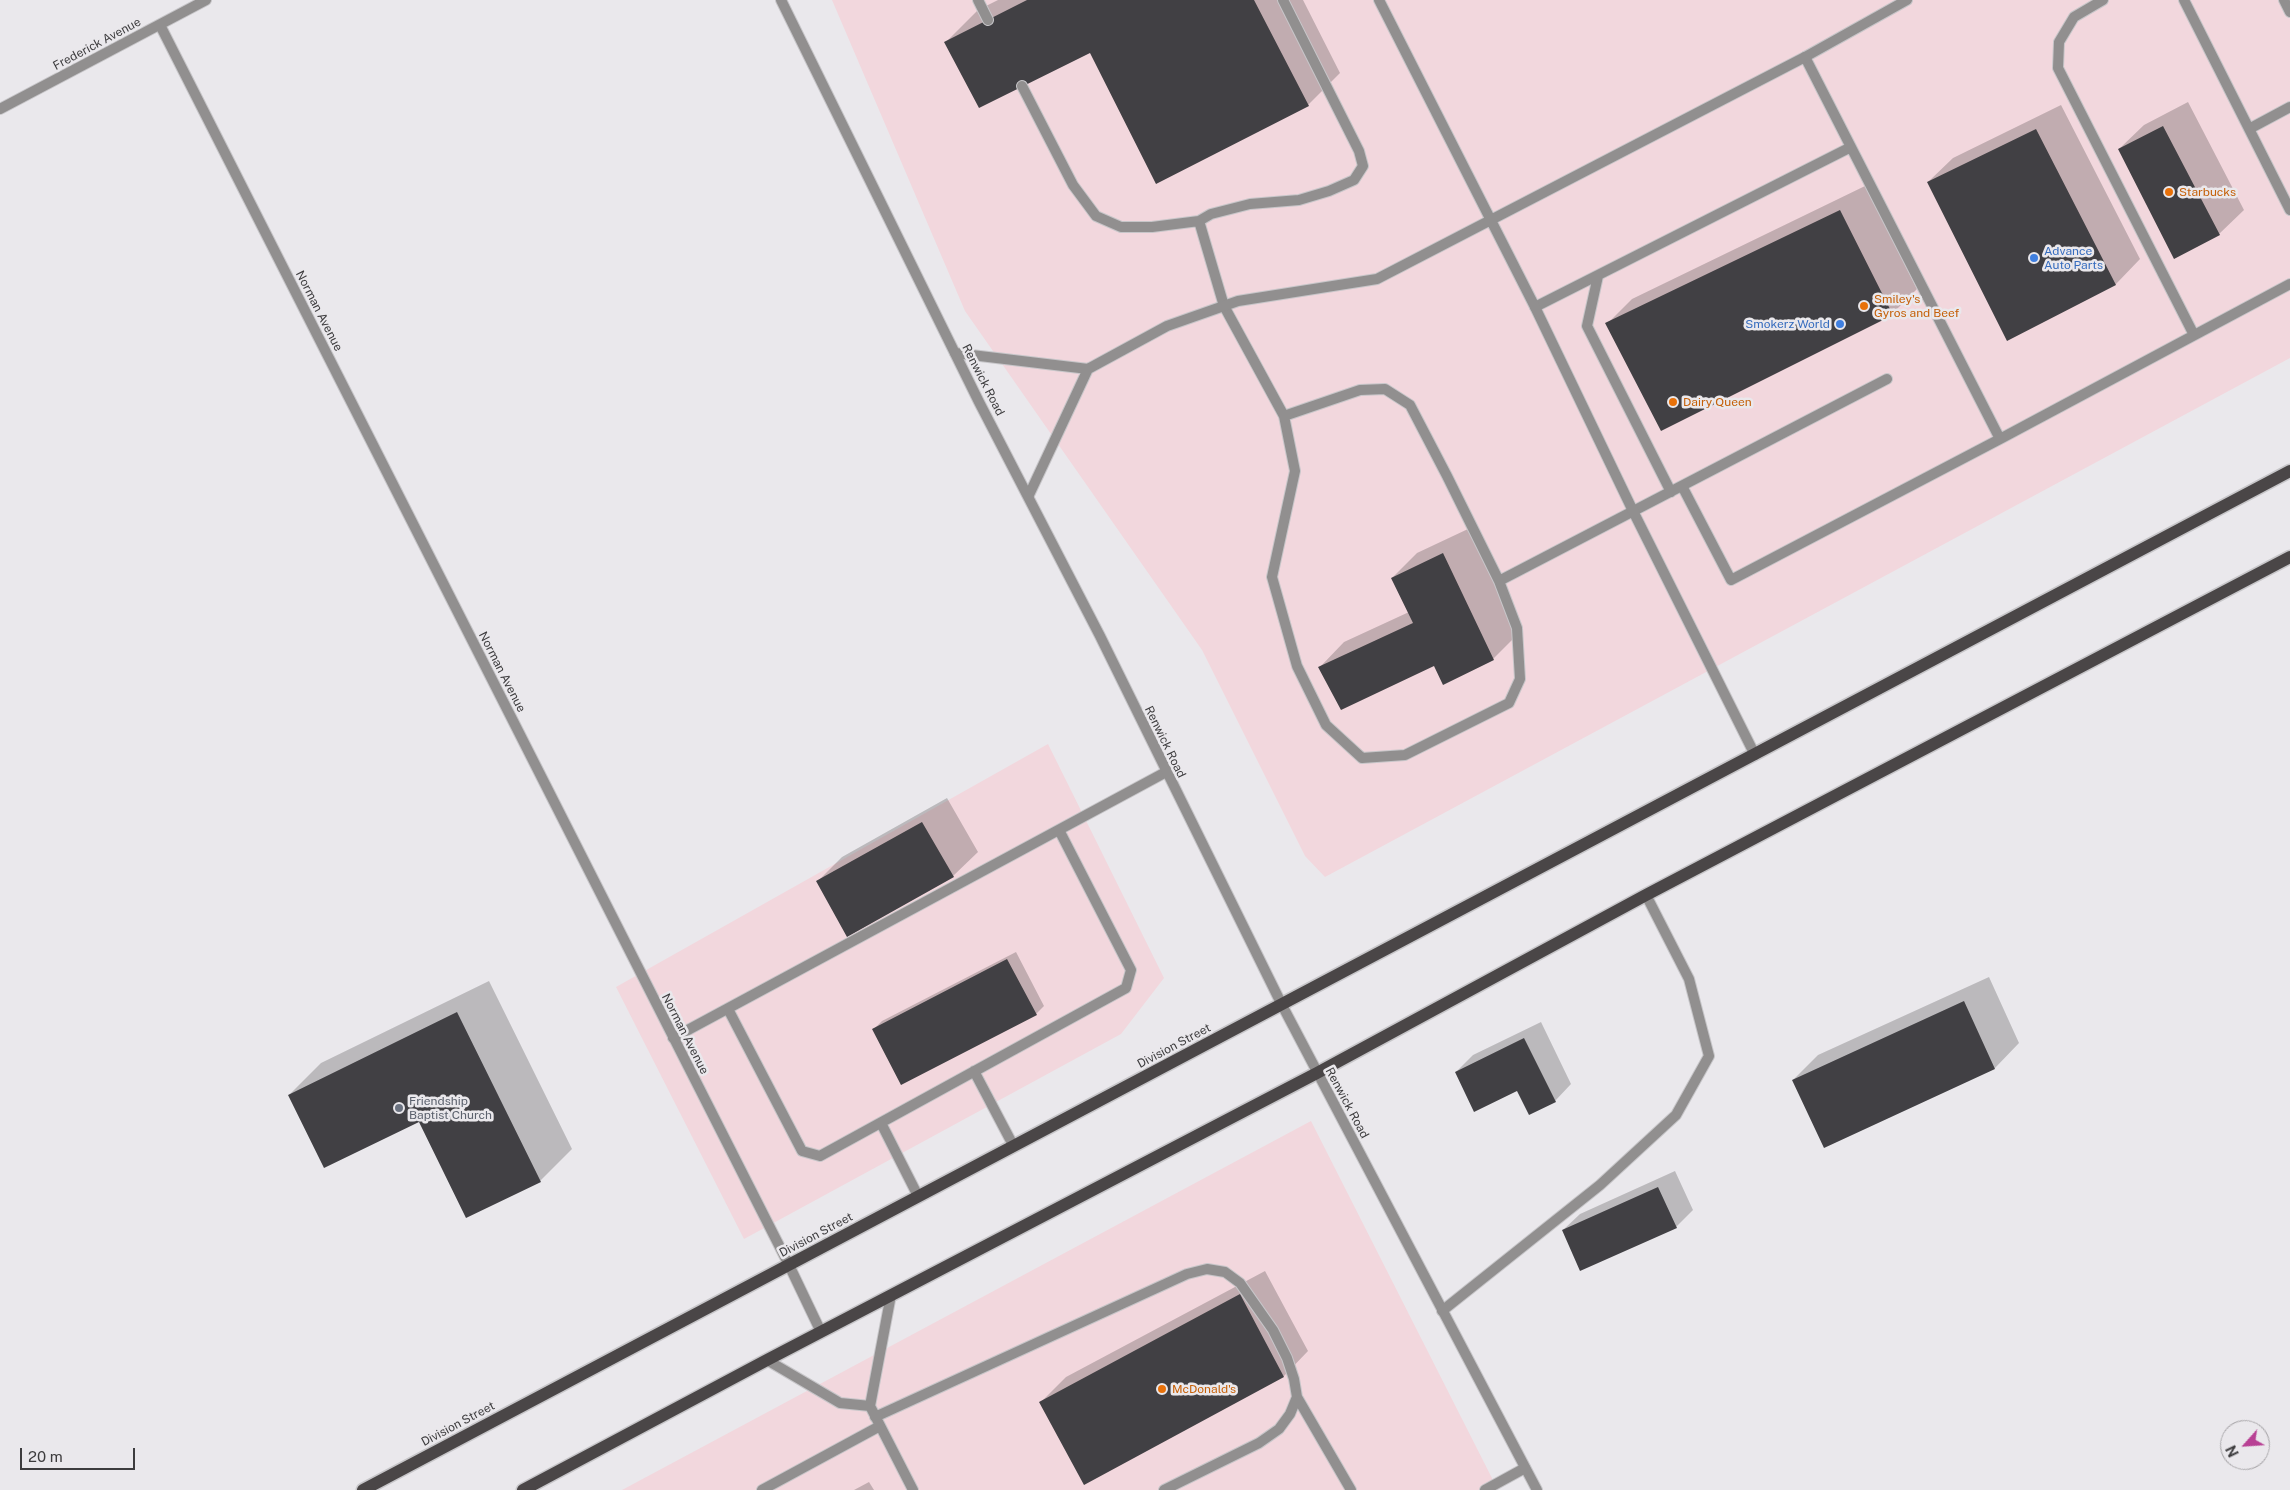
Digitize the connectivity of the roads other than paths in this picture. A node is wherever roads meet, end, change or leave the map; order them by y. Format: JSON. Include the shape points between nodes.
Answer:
{"nodes":[{"id":1,"x":206,"y":0,"type":"edge"},
{"id":2,"x":781,"y":0,"type":"edge"},
{"id":3,"x":978,"y":0,"type":"edge"},
{"id":4,"x":1283,"y":0,"type":"edge"},
{"id":5,"x":1379,"y":0,"type":"edge"},
{"id":6,"x":1908,"y":0,"type":"edge"},
{"id":7,"x":2103,"y":0,"type":"edge"},
{"id":8,"x":2184,"y":0,"type":"edge"},
{"id":9,"x":2284,"y":0,"type":"edge"},
{"id":10,"x":2290,"y":12,"type":"edge"},
{"id":11,"x":988,"y":20,"type":"dead end"},
{"id":12,"x":160,"y":25,"type":"junction"},
{"id":13,"x":1804,"y":57,"type":"junction"},
{"id":14,"x":1022,"y":86,"type":"dead end"},
{"id":15,"x":2290,"y":107,"type":"edge"},
{"id":16,"x":0,"y":109,"type":"edge"},
{"id":17,"x":2249,"y":129,"type":"junction"},
{"id":18,"x":1850,"y":147,"type":"junction"},
{"id":19,"x":2290,"y":210,"type":"edge"},
{"id":20,"x":1490,"y":219,"type":"junction"},
{"id":21,"x":1199,"y":221,"type":"junction"},
{"id":22,"x":1598,"y":276,"type":"junction"},
{"id":23,"x":2290,"y":284,"type":"edge"},
{"id":24,"x":1224,"y":306,"type":"junction"},
{"id":25,"x":1535,"y":307,"type":"junction"},
{"id":26,"x":2194,"y":335,"type":"junction"},
{"id":27,"x":955,"y":353,"type":"junction"},
{"id":28,"x":1088,"y":369,"type":"junction"},
{"id":29,"x":1887,"y":379,"type":"dead end"},
{"id":30,"x":1284,"y":416,"type":"junction"},
{"id":31,"x":2000,"y":439,"type":"junction"},
{"id":32,"x":2290,"y":471,"type":"edge"},
{"id":33,"x":1682,"y":486,"type":"junction"},
{"id":34,"x":1671,"y":492,"type":"junction"},
{"id":35,"x":1029,"y":495,"type":"junction"},
{"id":36,"x":1633,"y":512,"type":"junction"},
{"id":37,"x":2290,"y":556,"type":"edge"},
{"id":38,"x":1499,"y":581,"type":"junction"},
{"id":39,"x":1755,"y":755,"type":"junction"},
{"id":40,"x":1166,"y":772,"type":"junction"},
{"id":41,"x":1059,"y":830,"type":"junction"},
{"id":42,"x":1646,"y":895,"type":"junction"},
{"id":43,"x":1282,"y":1005,"type":"junction"},
{"id":44,"x":728,"y":1009,"type":"junction"},
{"id":45,"x":673,"y":1038,"type":"junction"},
{"id":46,"x":974,"y":1071,"type":"junction"},
{"id":47,"x":1317,"y":1073,"type":"junction"},
{"id":48,"x":880,"y":1123,"type":"junction"},
{"id":49,"x":1013,"y":1146,"type":"junction"},
{"id":50,"x":918,"y":1196,"type":"junction"},
{"id":51,"x":789,"y":1264,"type":"junction"},
{"id":52,"x":891,"y":1295,"type":"junction"},
{"id":53,"x":1442,"y":1311,"type":"junction"},
{"id":54,"x":822,"y":1332,"type":"junction"},
{"id":55,"x":767,"y":1360,"type":"junction"},
{"id":56,"x":1297,"y":1397,"type":"junction"},
{"id":57,"x":870,"y":1406,"type":"junction"},
{"id":58,"x":878,"y":1421,"type":"junction"},
{"id":59,"x":1525,"y":1468,"type":"junction"},
{"id":60,"x":363,"y":1490,"type":"edge"},
{"id":61,"x":523,"y":1490,"type":"edge"},
{"id":62,"x":762,"y":1490,"type":"edge"},
{"id":63,"x":913,"y":1490,"type":"edge"},
{"id":64,"x":1164,"y":1490,"type":"edge"},
{"id":65,"x":1351,"y":1490,"type":"edge"},
{"id":66,"x":1485,"y":1490,"type":"edge"},
{"id":67,"x":1537,"y":1490,"type":"edge"}],
"edges":[{"from":1,"to":12,"type":"street","name":"Frederick Avenue"},
{"from":2,"to":27,"type":"street","name":"Renwick Road"},
{"from":3,"to":11,"type":"street"},
{"from":4,"to":21,"type":"street","via":[[1359,151],[1363,166],[1354,180],[1329,192],[1299,200],[1250,204],[1211,214]]},
{"from":5,"to":20,"type":"street"},
{"from":6,"to":13,"type":"street"},
{"from":7,"to":26,"type":"street","via":[[2074,17],[2059,42],[2058,68]]},
{"from":8,"to":17,"type":"street"},
{"from":9,"to":10,"type":"street"},
{"from":12,"to":16,"type":"street","name":"Frederick Avenue"},
{"from":12,"to":45,"type":"street","name":"Norman Avenue"},
{"from":13,"to":18,"type":"street"},
{"from":13,"to":20,"type":"street"},
{"from":14,"to":21,"type":"street","via":[[1073,185],[1096,216],[1121,227],[1152,228]]},
{"from":15,"to":17,"type":"street"},
{"from":17,"to":19,"type":"street"},
{"from":18,"to":22,"type":"street"},
{"from":18,"to":31,"type":"street"},
{"from":20,"to":24,"type":"street","via":[[1377,279]]},
{"from":20,"to":25,"type":"street"},
{"from":21,"to":24,"type":"street"},
{"from":22,"to":25,"type":"street"},
{"from":22,"to":34,"type":"street","via":[[1587,326]]},
{"from":23,"to":26,"type":"street"},
{"from":24,"to":28,"type":"street","via":[[1167,326]]},
{"from":24,"to":30,"type":"street"},
{"from":25,"to":36,"type":"street"},
{"from":26,"to":31,"type":"street"},
{"from":27,"to":28,"type":"street"},
{"from":27,"to":35,"type":"street","name":"Renwick Road"},
{"from":28,"to":35,"type":"street"},
{"from":29,"to":33,"type":"street"},
{"from":30,"to":38,"type":"street","via":[[1360,390],[1385,389],[1410,406]]},
{"from":30,"to":38,"type":"street","via":[[1295,471],[1272,576],[1297,666],[1326,725],[1362,758],[1405,755],[1509,703],[1520,679],[1517,628]]},
{"from":31,"to":33,"type":"street","via":[[1731,580]]},
{"from":32,"to":39,"type":"main road","name":"Division Street"},
{"from":33,"to":34,"type":"street"},
{"from":34,"to":36,"type":"street"},
{"from":35,"to":40,"type":"street","name":"Renwick Road"},
{"from":36,"to":38,"type":"street"},
{"from":36,"to":39,"type":"street"},
{"from":37,"to":42,"type":"main road"},
{"from":39,"to":43,"type":"main road","name":"Division Street"},
{"from":40,"to":41,"type":"street"},
{"from":40,"to":43,"type":"street","name":"Renwick Road"},
{"from":41,"to":44,"type":"street"},
{"from":41,"to":46,"type":"street","via":[[1131,970],[1126,988]]},
{"from":42,"to":47,"type":"main road"},
{"from":42,"to":53,"type":"street","via":[[1688,979],[1709,1056],[1676,1115],[1600,1185]]},
{"from":43,"to":47,"type":"street","name":"Renwick Road"},
{"from":43,"to":49,"type":"main road","name":"Division Street"},
{"from":44,"to":45,"type":"street"},
{"from":44,"to":48,"type":"street","via":[[802,1151],[820,1156]]},
{"from":45,"to":51,"type":"street","name":"Norman Avenue"},
{"from":46,"to":48,"type":"street"},
{"from":46,"to":49,"type":"street"},
{"from":47,"to":52,"type":"main road"},
{"from":47,"to":53,"type":"street","name":"Renwick Road"},
{"from":48,"to":50,"type":"street"},
{"from":49,"to":50,"type":"main road","name":"Division Street"},
{"from":50,"to":51,"type":"main road","name":"Division Street"},
{"from":51,"to":54,"type":"street","name":"Norman Avenue"},
{"from":51,"to":60,"type":"main road","name":"Division Street"},
{"from":52,"to":54,"type":"main road"},
{"from":52,"to":57,"type":"street"},
{"from":53,"to":59,"type":"street","name":"Renwick Road"},
{"from":54,"to":55,"type":"main road"},
{"from":55,"to":57,"type":"street","via":[[840,1403]]},
{"from":55,"to":61,"type":"main road"},
{"from":56,"to":58,"type":"street","via":[[1287,1358],[1255,1301],[1240,1283],[1225,1272],[1207,1269],[1178,1278]]},
{"from":56,"to":64,"type":"street","via":[[1279,1429]]},
{"from":56,"to":65,"type":"street"},
{"from":57,"to":58,"type":"street"},
{"from":58,"to":62,"type":"street"},
{"from":58,"to":63,"type":"street"},
{"from":59,"to":66,"type":"street"},
{"from":59,"to":67,"type":"street","name":"Renwick Road"}]}
